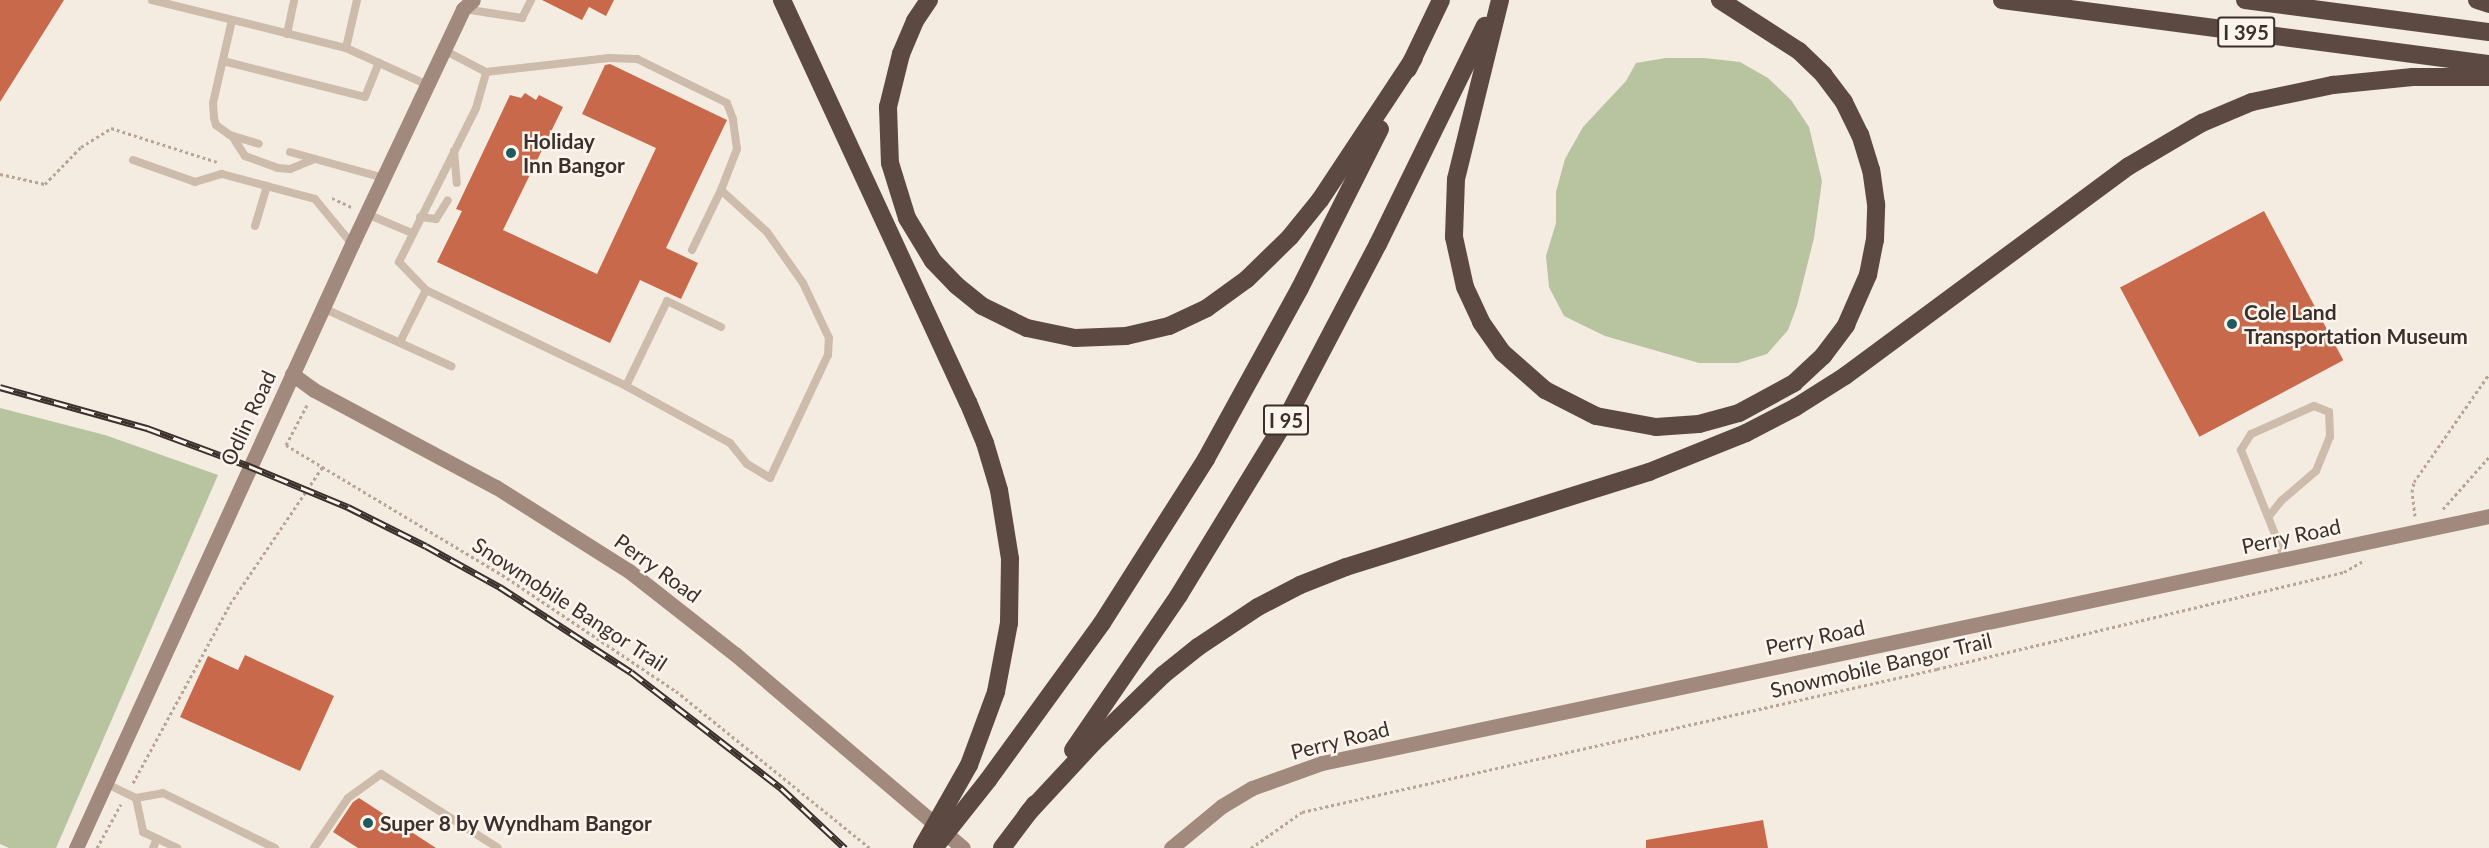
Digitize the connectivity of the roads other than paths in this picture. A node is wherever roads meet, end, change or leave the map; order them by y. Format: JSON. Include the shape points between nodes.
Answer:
{"nodes":[{"id":1,"x":152,"y":0,"type":"edge"},
{"id":2,"x":294,"y":0,"type":"edge"},
{"id":3,"x":357,"y":0,"type":"edge"},
{"id":4,"x":531,"y":0,"type":"edge"},
{"id":5,"x":782,"y":0,"type":"edge"},
{"id":6,"x":929,"y":0,"type":"edge"},
{"id":7,"x":1441,"y":0,"type":"edge"},
{"id":8,"x":1499,"y":0,"type":"edge"},
{"id":9,"x":1720,"y":0,"type":"edge"},
{"id":10,"x":2002,"y":0,"type":"edge"},
{"id":11,"x":2245,"y":0,"type":"edge"},
{"id":12,"x":2477,"y":0,"type":"edge"},
{"id":13,"x":467,"y":3,"type":"edge"},
{"id":14,"x":2489,"y":4,"type":"edge"},
{"id":15,"x":232,"y":20,"type":"junction"},
{"id":16,"x":2489,"y":32,"type":"edge"},
{"id":17,"x":287,"y":34,"type":"junction"},
{"id":18,"x":346,"y":48,"type":"junction"},
{"id":19,"x":444,"y":51,"type":"junction"},
{"id":20,"x":1414,"y":58,"type":"junction"},
{"id":21,"x":223,"y":61,"type":"junction"},
{"id":22,"x":379,"y":63,"type":"junction"},
{"id":23,"x":2489,"y":64,"type":"edge"},
{"id":24,"x":486,"y":72,"type":"junction"},
{"id":25,"x":2489,"y":76,"type":"edge"},
{"id":26,"x":428,"y":85,"type":"junction"},
{"id":27,"x":232,"y":136,"type":"junction"},
{"id":28,"x":259,"y":144,"type":"dead end"},
{"id":29,"x":454,"y":151,"type":"junction"},
{"id":30,"x":290,"y":152,"type":"dead end"},
{"id":31,"x":315,"y":159,"type":"junction"},
{"id":32,"x":133,"y":160,"type":"dead end"},
{"id":33,"x":384,"y":178,"type":"junction"},
{"id":34,"x":457,"y":183,"type":"dead end"},
{"id":35,"x":267,"y":186,"type":"junction"},
{"id":36,"x":721,"y":190,"type":"junction"},
{"id":37,"x":448,"y":200,"type":"dead end"},
{"id":38,"x":367,"y":214,"type":"junction"},
{"id":39,"x":420,"y":217,"type":"junction"},
{"id":40,"x":255,"y":226,"type":"dead end"},
{"id":41,"x":412,"y":233,"type":"junction"},
{"id":42,"x":352,"y":244,"type":"junction"},
{"id":43,"x":692,"y":250,"type":"dead end"},
{"id":44,"x":426,"y":290,"type":"junction"},
{"id":45,"x":323,"y":308,"type":"junction"},
{"id":46,"x":721,"y":327,"type":"dead end"},
{"id":47,"x":400,"y":342,"type":"junction"},
{"id":48,"x":451,"y":366,"type":"dead end"},
{"id":49,"x":292,"y":374,"type":"junction"},
{"id":50,"x":626,"y":386,"type":"junction"},
{"id":51,"x":2269,"y":516,"type":"junction"},
{"id":52,"x":2489,"y":516,"type":"edge"},
{"id":53,"x":2285,"y":559,"type":"junction"},
{"id":54,"x":105,"y":783,"type":"junction"},
{"id":55,"x":136,"y":798,"type":"junction"},
{"id":56,"x":1028,"y":813,"type":"junction"},
{"id":57,"x":157,"y":839,"type":"junction"},
{"id":58,"x":76,"y":848,"type":"edge"},
{"id":59,"x":153,"y":848,"type":"edge"},
{"id":60,"x":177,"y":848,"type":"edge"},
{"id":61,"x":275,"y":848,"type":"edge"},
{"id":62,"x":314,"y":848,"type":"edge"},
{"id":63,"x":498,"y":848,"type":"edge"},
{"id":64,"x":922,"y":848,"type":"edge"},
{"id":65,"x":934,"y":848,"type":"edge"},
{"id":66,"x":963,"y":848,"type":"edge"},
{"id":67,"x":1002,"y":848,"type":"edge"},
{"id":68,"x":1171,"y":848,"type":"edge"}],
"edges":[{"from":1,"to":15,"type":"lane"},
{"from":2,"to":17,"type":"lane"},
{"from":3,"to":18,"type":"lane"},
{"from":4,"to":13,"type":"lane","via":[[522,18]]},
{"from":5,"to":64,"type":"highway","bridge":true,"via":[[968,402],[999,490],[1010,559],[1008,632],[996,692],[969,765]]},
{"from":6,"to":20,"type":"highway","via":[[901,54],[888,106],[890,163],[907,218],[933,261],[982,306],[1027,328],[1075,338],[1126,336],[1169,326],[1201,311],[1247,279],[1290,237],[1320,200]]},
{"from":7,"to":20,"type":"highway","number":"I 95"},
{"from":8,"to":9,"type":"highway","via":[[1456,179],[1454,237],[1465,287],[1481,322],[1503,353],[1545,390],[1596,416],[1656,427],[1699,424],[1739,413],[1794,383],[1823,356],[1845,325],[1868,275],[1875,240],[1872,171],[1844,102],[1799,51]]},
{"from":8,"to":56,"type":"highway","number":"I 95","via":[[1378,244],[1273,442],[1166,614]]},
{"from":10,"to":23,"type":"highway","number":"I 395"},
{"from":11,"to":16,"type":"highway","number":"I 395"},
{"from":12,"to":14,"type":"highway"},
{"from":13,"to":19,"type":"street","name":"Odlin Road"},
{"from":15,"to":17,"type":"lane"},
{"from":15,"to":21,"type":"lane"},
{"from":17,"to":18,"type":"lane"},
{"from":18,"to":22,"type":"lane"},
{"from":19,"to":24,"type":"lane"},
{"from":19,"to":26,"type":"street","name":"Odlin Road"},
{"from":20,"to":65,"type":"highway","number":"I 95","bridge":true,"via":[[1300,288],[1206,459],[1102,623]]},
{"from":21,"to":22,"type":"lane","via":[[366,97]]},
{"from":21,"to":27,"type":"lane","via":[[213,111],[216,124]]},
{"from":22,"to":26,"type":"lane"},
{"from":24,"to":29,"type":"lane","via":[[476,108]]},
{"from":24,"to":36,"type":"lane","via":[[609,58],[637,59],[727,103],[737,148]]},
{"from":25,"to":56,"type":"highway","via":[[2395,78],[2315,88],[2252,102],[2202,123],[2129,166],[1845,376],[1746,433],[1649,472],[1346,567],[1258,607],[1198,646],[1163,675]]},
{"from":26,"to":33,"type":"street","name":"Odlin Road"},
{"from":27,"to":28,"type":"lane"},
{"from":27,"to":31,"type":"lane","via":[[245,156],[278,168],[290,169]]},
{"from":29,"to":34,"type":"lane"},
{"from":29,"to":39,"type":"lane"},
{"from":30,"to":31,"type":"lane"},
{"from":31,"to":33,"type":"lane"},
{"from":32,"to":35,"type":"lane","via":[[195,182],[222,174]]},
{"from":33,"to":38,"type":"street","name":"Odlin Road"},
{"from":35,"to":40,"type":"lane"},
{"from":35,"to":42,"type":"lane","via":[[315,200]]},
{"from":36,"to":43,"type":"lane"},
{"from":36,"to":50,"type":"lane","via":[[767,232],[803,283],[829,338],[828,355],[770,478],[747,464],[730,443]]},
{"from":37,"to":39,"type":"lane","via":[[436,219]]},
{"from":38,"to":41,"type":"lane"},
{"from":38,"to":42,"type":"street","name":"Odlin Road"},
{"from":39,"to":41,"type":"lane"},
{"from":41,"to":44,"type":"lane","via":[[399,262]]},
{"from":42,"to":45,"type":"street","name":"Odlin Road"},
{"from":44,"to":47,"type":"lane"},
{"from":44,"to":50,"type":"lane"},
{"from":45,"to":47,"type":"lane"},
{"from":45,"to":49,"type":"street","name":"Odlin Road"},
{"from":46,"to":50,"type":"lane","via":[[668,301]]},
{"from":47,"to":48,"type":"lane"},
{"from":49,"to":54,"type":"street","name":"Odlin Road"},
{"from":49,"to":66,"type":"street","name":"Perry Road","via":[[314,390],[496,487],[629,571],[735,654]]},
{"from":51,"to":51,"type":"lane","via":[[2241,450],[2250,434],[2314,406],[2329,412],[2330,437],[2316,471]]},
{"from":51,"to":53,"type":"lane"},
{"from":52,"to":53,"type":"street","name":"Perry Road"},
{"from":53,"to":68,"type":"street","name":"Perry Road","via":[[1322,763],[1269,780],[1244,793]]},
{"from":54,"to":55,"type":"lane"},
{"from":54,"to":58,"type":"street","name":"Odlin Road"},
{"from":55,"to":57,"type":"lane","via":[[143,832]]},
{"from":55,"to":61,"type":"lane","via":[[163,793]]},
{"from":56,"to":67,"type":"highway","number":"I 95"},
{"from":57,"to":59,"type":"lane"},
{"from":57,"to":60,"type":"lane"},
{"from":62,"to":63,"type":"lane","via":[[348,798],[381,774]]}]}
